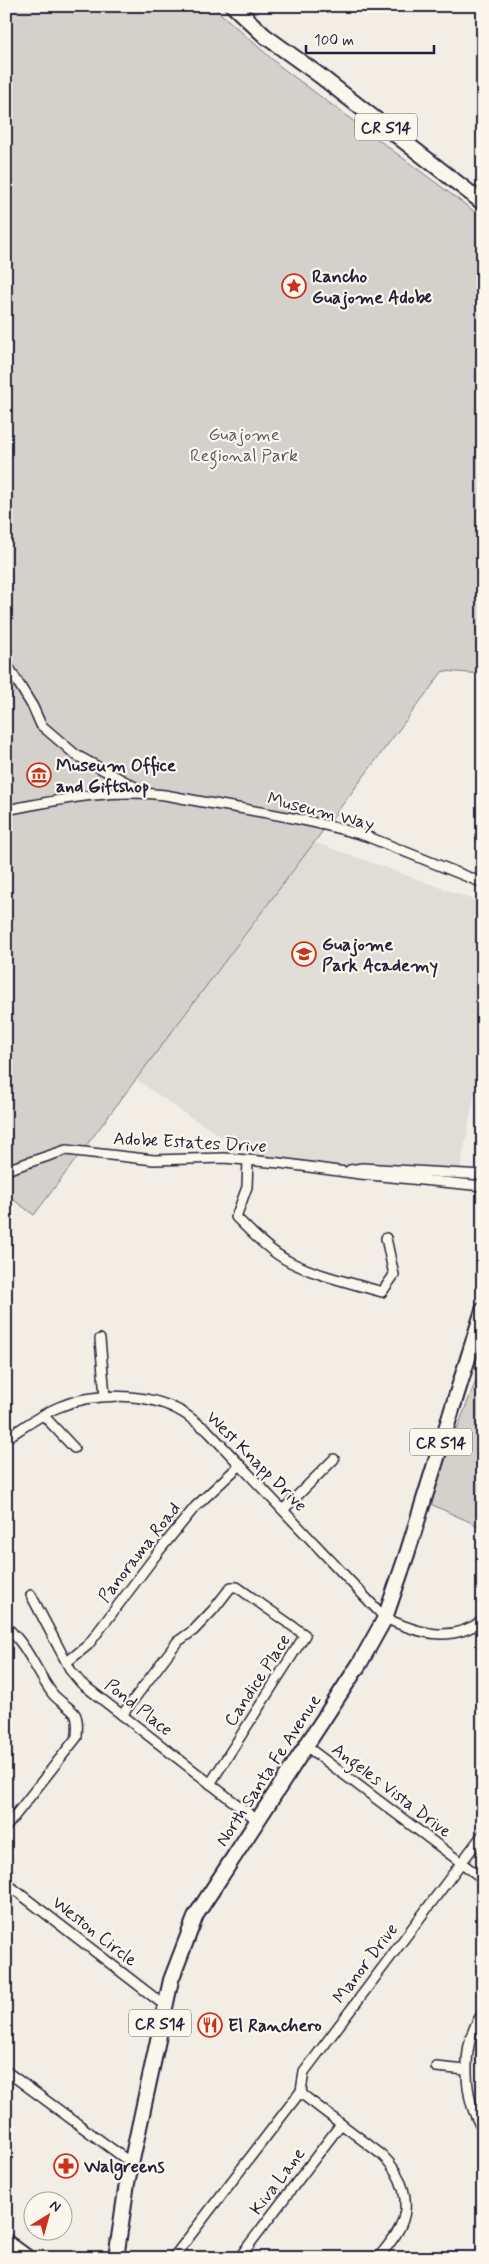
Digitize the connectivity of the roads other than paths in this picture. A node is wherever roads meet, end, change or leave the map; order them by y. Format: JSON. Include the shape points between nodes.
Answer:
{"nodes":[{"id":1,"x":233,"y":6,"type":"edge"},
{"id":2,"x":483,"y":203,"type":"edge"},
{"id":3,"x":6,"y":663,"type":"edge"},
{"id":4,"x":146,"y":793,"type":"junction"},
{"id":5,"x":6,"y":810,"type":"edge"},
{"id":6,"x":483,"y":883,"type":"edge"},
{"id":7,"x":248,"y":1160,"type":"junction"},
{"id":8,"x":6,"y":1170,"type":"edge"},
{"id":9,"x":345,"y":1171,"type":"junction"},
{"id":10,"x":483,"y":1175,"type":"edge"},
{"id":11,"x":483,"y":1186,"type":"edge"},
{"id":12,"x":386,"y":1238,"type":"dead end"},
{"id":13,"x":483,"y":1310,"type":"edge"},
{"id":14,"x":100,"y":1339,"type":"dead end"},
{"id":15,"x":105,"y":1396,"type":"junction"},
{"id":16,"x":44,"y":1416,"type":"junction"},
{"id":17,"x":6,"y":1438,"type":"edge"},
{"id":18,"x":74,"y":1448,"type":"dead end"},
{"id":19,"x":334,"y":1459,"type":"dead end"},
{"id":20,"x":240,"y":1466,"type":"junction"},
{"id":21,"x":283,"y":1510,"type":"junction"},
{"id":22,"x":31,"y":1595,"type":"dead end"},
{"id":23,"x":385,"y":1618,"type":"junction"},
{"id":24,"x":483,"y":1620,"type":"edge"},
{"id":25,"x":6,"y":1627,"type":"edge"},
{"id":26,"x":67,"y":1662,"type":"junction"},
{"id":27,"x":122,"y":1715,"type":"junction"},
{"id":28,"x":306,"y":1746,"type":"junction"},
{"id":29,"x":210,"y":1784,"type":"junction"},
{"id":30,"x":258,"y":1820,"type":"junction"},
{"id":31,"x":6,"y":1827,"type":"edge"},
{"id":32,"x":483,"y":1834,"type":"edge"},
{"id":33,"x":461,"y":1863,"type":"junction"},
{"id":34,"x":483,"y":1879,"type":"edge"},
{"id":35,"x":6,"y":1883,"type":"edge"},
{"id":36,"x":164,"y":2005,"type":"junction"},
{"id":37,"x":483,"y":2013,"type":"edge"},
{"id":38,"x":436,"y":2067,"type":"dead end"},
{"id":39,"x":466,"y":2070,"type":"junction"},
{"id":40,"x":6,"y":2071,"type":"edge"},
{"id":41,"x":301,"y":2090,"type":"junction"},
{"id":42,"x":341,"y":2124,"type":"junction"},
{"id":43,"x":483,"y":2130,"type":"edge"},
{"id":44,"x":131,"y":2163,"type":"junction"},
{"id":45,"x":6,"y":2242,"type":"edge"},
{"id":46,"x":28,"y":2258,"type":"edge"},
{"id":47,"x":116,"y":2258,"type":"edge"},
{"id":48,"x":173,"y":2258,"type":"edge"},
{"id":49,"x":239,"y":2258,"type":"edge"},
{"id":50,"x":378,"y":2258,"type":"edge"}],
"edges":[{"from":1,"to":2,"type":"main road","number":"CR S14","via":[[265,36]]},
{"from":3,"to":4,"type":"street","name":"Museum Way","via":[[41,725],[76,755]]},
{"from":4,"to":5,"type":"street","name":"Museum Way","via":[[90,795]]},
{"from":4,"to":6,"type":"street","name":"Museum Way","via":[[346,830]]},
{"from":7,"to":8,"type":"street","name":"Adobe Estates Drive","via":[[154,1160],[66,1150]]},
{"from":7,"to":9,"type":"street","name":"Adobe Estates Drive"},
{"from":7,"to":12,"type":"street","via":[[246,1187],[236,1216],[255,1237],[290,1262],[382,1292],[394,1274]]},
{"from":9,"to":10,"type":"street","name":"Adobe Estates Drive","via":[[362,1168]]},
{"from":9,"to":11,"type":"street","name":"Adobe Estates Drive"},
{"from":13,"to":23,"type":"main road","name":"North Santa Fe Avenue","number":"CR S14"},
{"from":14,"to":15,"type":"street"},
{"from":15,"to":16,"type":"street","name":"West Knapp Drive","via":[[77,1400]]},
{"from":15,"to":20,"type":"street","name":"West Knapp Drive","via":[[122,1395],[181,1412],[207,1430]]},
{"from":16,"to":17,"type":"street","name":"West Knapp Drive"},
{"from":16,"to":18,"type":"street"},
{"from":19,"to":21,"type":"street"},
{"from":20,"to":21,"type":"street","name":"West Knapp Drive"},
{"from":20,"to":26,"type":"street","name":"Panorama Road","via":[[195,1507],[88,1645]]},
{"from":21,"to":23,"type":"street","name":"West Knapp Drive"},
{"from":22,"to":26,"type":"street","name":"Pond Place"},
{"from":23,"to":24,"type":"street","via":[[414,1631],[433,1635],[453,1634],[474,1627]]},
{"from":23,"to":28,"type":"main road","name":"North Santa Fe Avenue","number":"CR S14"},
{"from":25,"to":31,"type":"street","via":[[26,1648],[54,1695],[74,1713],[77,1737]]},
{"from":26,"to":27,"type":"street","name":"Pond Place","via":[[81,1683]]},
{"from":27,"to":29,"type":"street","name":"Pond Place"},
{"from":27,"to":29,"type":"street","name":"Candice Place","via":[[177,1642],[194,1630],[231,1587],[237,1587],[305,1635]]},
{"from":28,"to":30,"type":"main road","name":"North Santa Fe Avenue","number":"CR S14"},
{"from":28,"to":33,"type":"street","name":"Angeles Vista Drive"},
{"from":29,"to":30,"type":"street","name":"Pond Place"},
{"from":30,"to":36,"type":"main road","name":"North Santa Fe Avenue","number":"CR S14","via":[[196,1915]]},
{"from":32,"to":33,"type":"street","name":"Manor Drive"},
{"from":33,"to":34,"type":"street","name":"Angeles Vista Drive"},
{"from":33,"to":41,"type":"street","name":"Manor Drive","via":[[304,2072]]},
{"from":35,"to":36,"type":"street","name":"Weston Circle"},
{"from":36,"to":44,"type":"main road","name":"North Santa Fe Avenue","number":"CR S14"},
{"from":37,"to":39,"type":"street","via":[[478,2018],[467,2054]]},
{"from":38,"to":39,"type":"street"},
{"from":39,"to":43,"type":"street","via":[[471,2100]]},
{"from":40,"to":44,"type":"street"},
{"from":41,"to":42,"type":"street","via":[[303,2095]]},
{"from":41,"to":48,"type":"street","name":"Manor Drive"},
{"from":42,"to":49,"type":"street","name":"Kiva Lane"},
{"from":42,"to":50,"type":"street","via":[[391,2164],[404,2191],[404,2212],[399,2229]]},
{"from":44,"to":47,"type":"main road","name":"North Santa Fe Avenue","number":"CR S14"},
{"from":45,"to":46,"type":"main road"}]}
